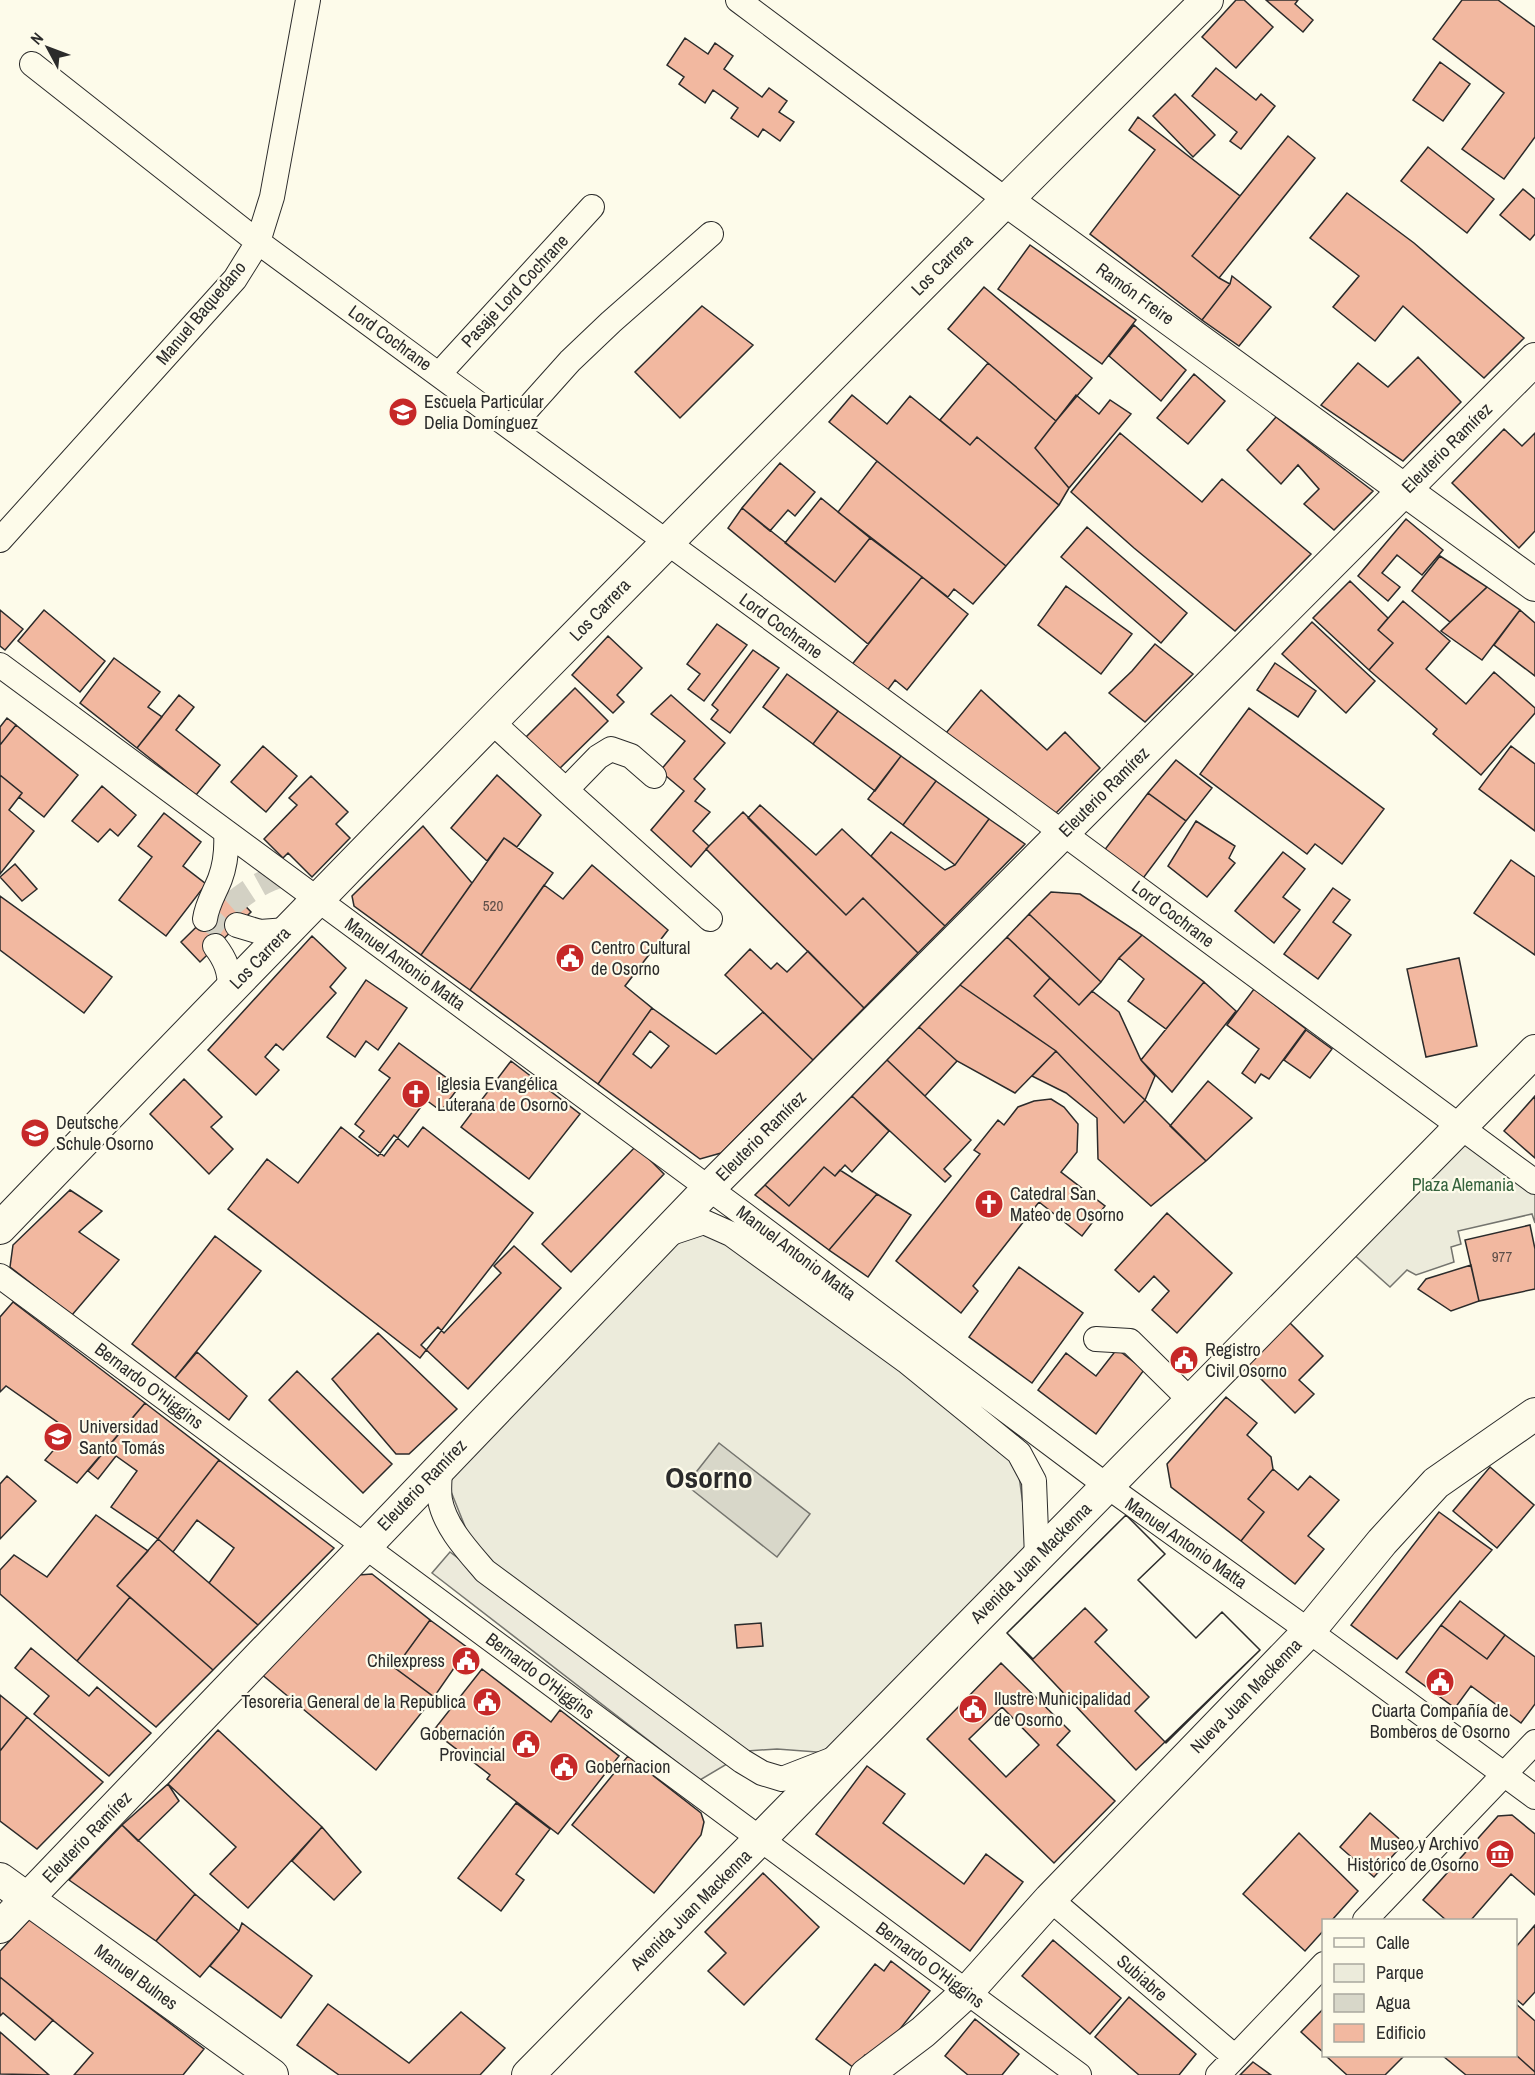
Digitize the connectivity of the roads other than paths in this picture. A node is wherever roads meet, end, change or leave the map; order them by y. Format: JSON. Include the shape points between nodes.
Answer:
{"nodes":[{"id":1,"x":308,"y":0,"type":"edge"},
{"id":2,"x":738,"y":0,"type":"edge"},
{"id":3,"x":1207,"y":0,"type":"edge"},
{"id":4,"x":32,"y":64,"type":"dead end"},
{"id":5,"x":1006,"y":200,"type":"junction"},
{"id":6,"x":592,"y":207,"type":"dead end"},
{"id":7,"x":711,"y":234,"type":"dead end"},
{"id":8,"x":258,"y":242,"type":"junction"},
{"id":9,"x":1535,"y":358,"type":"edge"},
{"id":10,"x":439,"y":374,"type":"junction"},
{"id":11,"x":511,"y":427,"type":"junction"},
{"id":12,"x":1405,"y":490,"type":"junction"},
{"id":13,"x":0,"y":540,"type":"edge"},
{"id":14,"x":666,"y":542,"type":"junction"},
{"id":15,"x":1535,"y":585,"type":"edge"},
{"id":16,"x":0,"y":665,"type":"edge"},
{"id":17,"x":491,"y":721,"type":"junction"},
{"id":18,"x":654,"y":776,"type":"dead end"},
{"id":19,"x":566,"y":790,"type":"junction"},
{"id":20,"x":226,"y":832,"type":"junction"},
{"id":21,"x":1064,"y":832,"type":"junction"},
{"id":22,"x":317,"y":899,"type":"junction"},
{"id":23,"x":205,"y":919,"type":"dead end"},
{"id":24,"x":710,"y":919,"type":"dead end"},
{"id":25,"x":237,"y":925,"type":"dead end"},
{"id":26,"x":287,"y":930,"type":"junction"},
{"id":27,"x":215,"y":946,"type":"dead end"},
{"id":28,"x":230,"y":989,"type":"junction"},
{"id":29,"x":1535,"y":1051,"type":"edge"},
{"id":30,"x":1459,"y":1127,"type":"junction"},
{"id":31,"x":1535,"y":1182,"type":"edge"},
{"id":32,"x":709,"y":1188,"type":"junction"},
{"id":33,"x":0,"y":1228,"type":"edge"},
{"id":34,"x":663,"y":1236,"type":"junction"},
{"id":35,"x":0,"y":1276,"type":"edge"},
{"id":36,"x":1096,"y":1339,"type":"dead end"},
{"id":37,"x":1191,"y":1401,"type":"junction"},
{"id":38,"x":1535,"y":1414,"type":"edge"},
{"id":39,"x":440,"y":1467,"type":"junction"},
{"id":40,"x":1107,"y":1486,"type":"junction"},
{"id":41,"x":364,"y":1546,"type":"junction"},
{"id":42,"x":1037,"y":1557,"type":"junction"},
{"id":43,"x":1310,"y":1631,"type":"junction"},
{"id":44,"x":1535,"y":1743,"type":"edge"},
{"id":45,"x":841,"y":1756,"type":"junction"},
{"id":46,"x":1504,"y":1774,"type":"junction"},
{"id":47,"x":1535,"y":1797,"type":"edge"},
{"id":48,"x":761,"y":1839,"type":"junction"},
{"id":49,"x":0,"y":1879,"type":"edge"},
{"id":50,"x":27,"y":1899,"type":"junction"},
{"id":51,"x":1050,"y":1899,"type":"junction"},
{"id":52,"x":1366,"y":1919,"type":"edge"},
{"id":53,"x":0,"y":1927,"type":"edge"},
{"id":54,"x":1322,"y":1965,"type":"edge"},
{"id":55,"x":968,"y":1992,"type":"junction"},
{"id":56,"x":1235,"y":2057,"type":"junction"},
{"id":57,"x":272,"y":2075,"type":"edge"},
{"id":58,"x":528,"y":2075,"type":"edge"},
{"id":59,"x":866,"y":2075,"type":"edge"},
{"id":60,"x":1079,"y":2075,"type":"edge"},
{"id":61,"x":1218,"y":2075,"type":"edge"}],
"edges":[{"from":1,"to":8,"type":"street","name":"Manuel Baquedano","via":[[272,197]]},
{"from":2,"to":5,"type":"street","name":"Ramón Freire"},
{"from":3,"to":5,"type":"main road","name":"Los Carrera"},
{"from":4,"to":8,"type":"street","name":"Lord Cochrane"},
{"from":5,"to":12,"type":"main road","name":"Ramón Freire"},
{"from":5,"to":14,"type":"main road","name":"Los Carrera"},
{"from":6,"to":10,"type":"street","name":"Pasaje Lord Cochrane"},
{"from":7,"to":11,"type":"street","via":[[610,322]]},
{"from":8,"to":10,"type":"street","name":"Lord Cochrane"},
{"from":8,"to":13,"type":"street","name":"Manuel Baquedano","via":[[235,279]]},
{"from":9,"to":12,"type":"main road","name":"Eleuterio Ramírez"},
{"from":10,"to":11,"type":"street","name":"Lord Cochrane"},
{"from":11,"to":14,"type":"street","name":"Lord Cochrane"},
{"from":12,"to":15,"type":"main road","name":"Ramón Freire"},
{"from":12,"to":21,"type":"main road","name":"Eleuterio Ramírez"},
{"from":14,"to":17,"type":"main road","name":"Los Carrera"},
{"from":14,"to":21,"type":"street","name":"Lord Cochrane"},
{"from":16,"to":20,"type":"street","name":"Manuel Antonio Matta"},
{"from":17,"to":19,"type":"street"},
{"from":17,"to":22,"type":"main road","name":"Los Carrera"},
{"from":18,"to":19,"type":"street","via":[[631,756],[611,749]]},
{"from":19,"to":24,"type":"street"},
{"from":20,"to":22,"type":"street","name":"Manuel Antonio Matta"},
{"from":20,"to":23,"type":"street","via":[[224,867]]},
{"from":21,"to":30,"type":"street","name":"Lord Cochrane"},
{"from":21,"to":32,"type":"main road","name":"Eleuterio Ramírez"},
{"from":22,"to":26,"type":"main road","name":"Los Carrera"},
{"from":22,"to":32,"type":"street","name":"Manuel Antonio Matta"},
{"from":25,"to":26,"type":"street","via":[[260,932]]},
{"from":26,"to":28,"type":"main road","name":"Los Carrera"},
{"from":27,"to":28,"type":"street","via":[[228,968]]},
{"from":28,"to":33,"type":"main road","name":"Los Carrera"},
{"from":29,"to":30,"type":"main road","name":"Avenida Juan Mackenna"},
{"from":30,"to":31,"type":"street","name":"Lord Cochrane"},
{"from":30,"to":37,"type":"main road","name":"Avenida Juan Mackenna"},
{"from":32,"to":34,"type":"main road","name":"Eleuterio Ramírez"},
{"from":32,"to":40,"type":"street","name":"Manuel Antonio Matta"},
{"from":34,"to":39,"type":"main road","name":"Eleuterio Ramírez"},
{"from":34,"to":42,"type":"street","name":"Manuel Antonio Matta","via":[[704,1222],[731,1234],[906,1361],[1019,1453],[1034,1480]]},
{"from":35,"to":41,"type":"street","name":"Bernardo O'Higgins"},
{"from":36,"to":37,"type":"street","via":[[1130,1341]]},
{"from":37,"to":40,"type":"main road","name":"Avenida Juan Mackenna"},
{"from":38,"to":43,"type":"main road","name":"Nueva Juan Mackenna","via":[[1436,1483]]},
{"from":39,"to":41,"type":"main road","name":"Eleuterio Ramírez"},
{"from":39,"to":45,"type":"street","via":[[440,1500],[447,1519],[485,1571],[742,1761],[782,1779]]},
{"from":40,"to":42,"type":"main road","name":"Avenida Juan Mackenna"},
{"from":40,"to":43,"type":"street","name":"Manuel Antonio Matta"},
{"from":41,"to":48,"type":"street","name":"Bernardo O'Higgins"},
{"from":41,"to":50,"type":"main road","name":"Eleuterio Ramírez"},
{"from":42,"to":45,"type":"main road","name":"Avenida Juan Mackenna"},
{"from":43,"to":46,"type":"street","name":"Manuel Antonio Matta"},
{"from":43,"to":51,"type":"main road","name":"Nueva Juan Mackenna"},
{"from":44,"to":46,"type":"street"},
{"from":45,"to":48,"type":"main road","name":"Avenida Juan Mackenna"},
{"from":46,"to":47,"type":"street","name":"Manuel Antonio Matta"},
{"from":46,"to":52,"type":"street"},
{"from":48,"to":55,"type":"street","name":"Bernardo O'Higgins"},
{"from":48,"to":58,"type":"main road","name":"Avenida Juan Mackenna"},
{"from":49,"to":50,"type":"main road","name":"Manuel Bulnes"},
{"from":50,"to":53,"type":"main road","name":"Eleuterio Ramírez"},
{"from":50,"to":57,"type":"main road","name":"Manuel Bulnes"},
{"from":51,"to":55,"type":"main road","name":"Nueva Juan Mackenna"},
{"from":51,"to":56,"type":"street","name":"Subiabre"},
{"from":54,"to":56,"type":"street"},
{"from":55,"to":59,"type":"main road"},
{"from":55,"to":60,"type":"street","name":"Bernardo O'Higgins"},
{"from":56,"to":61,"type":"street"}]}
